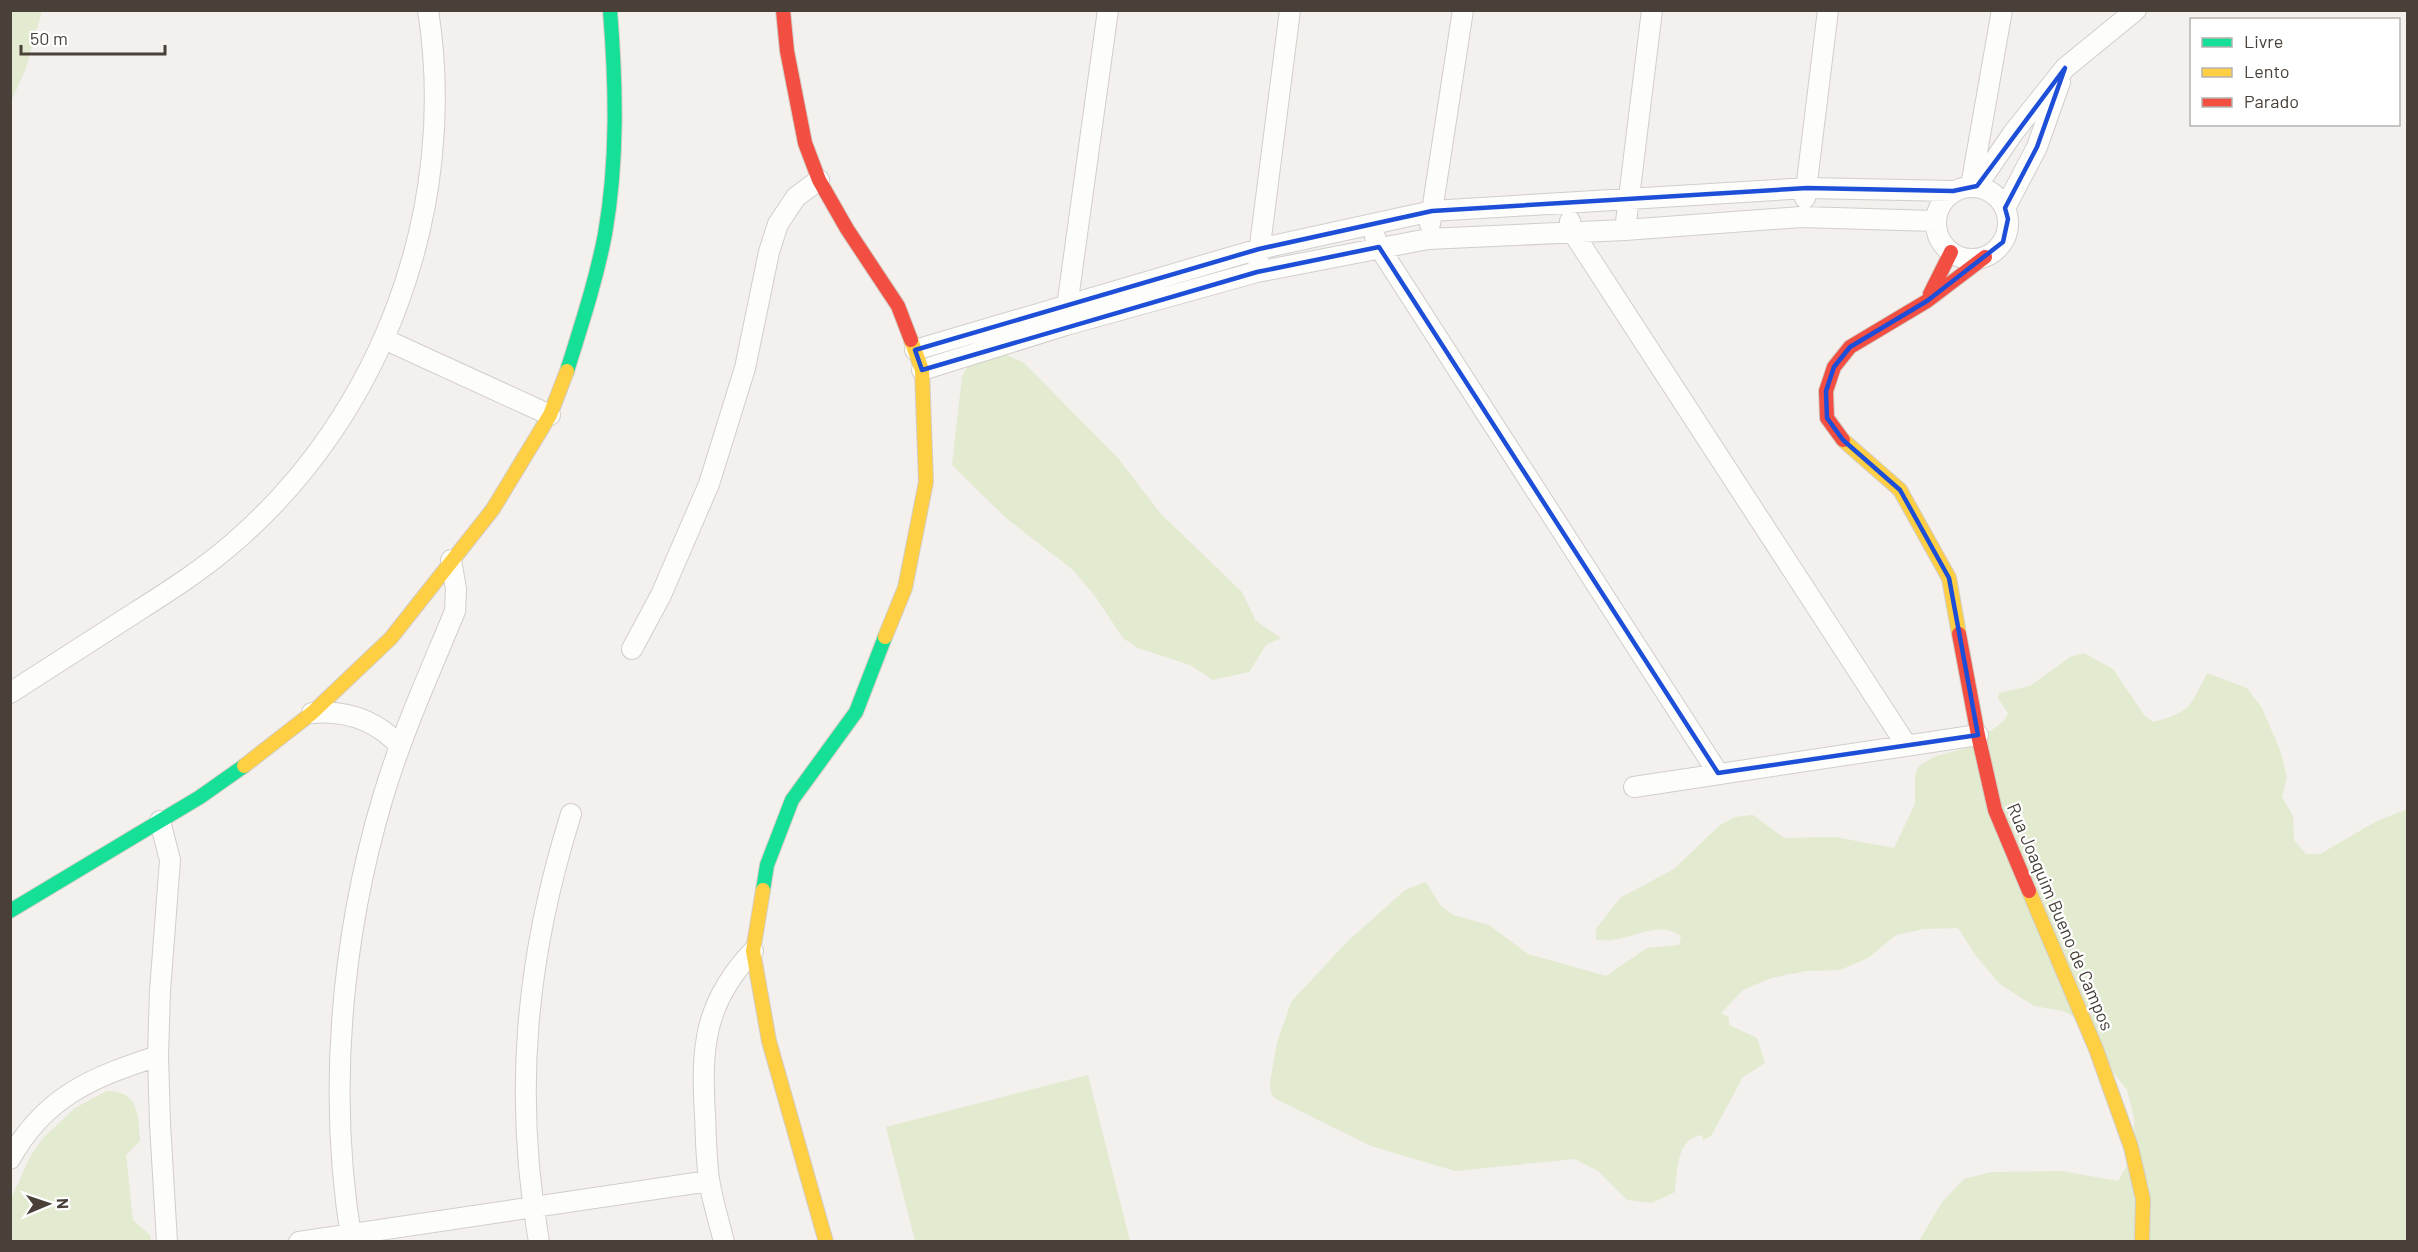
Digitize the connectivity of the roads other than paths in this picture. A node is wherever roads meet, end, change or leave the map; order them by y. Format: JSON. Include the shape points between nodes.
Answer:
{"nodes":[{"id":1,"x":428,"y":10,"type":"edge"},
{"id":2,"x":610,"y":10,"type":"edge"},
{"id":3,"x":783,"y":10,"type":"edge"},
{"id":4,"x":1108,"y":10,"type":"edge"},
{"id":5,"x":1290,"y":10,"type":"edge"},
{"id":6,"x":1463,"y":10,"type":"edge"},
{"id":7,"x":1652,"y":10,"type":"edge"},
{"id":8,"x":1828,"y":10,"type":"edge"},
{"id":9,"x":2002,"y":10,"type":"edge"},
{"id":10,"x":2136,"y":10,"type":"edge"},
{"id":11,"x":2065,"y":68,"type":"junction"},
{"id":12,"x":819,"y":180,"type":"junction"},
{"id":13,"x":1807,"y":188,"type":"junction"},
{"id":14,"x":1967,"y":188,"type":"junction"},
{"id":15,"x":1629,"y":199,"type":"junction"},
{"id":16,"x":1566,"y":202,"type":"junction"},
{"id":17,"x":2005,"y":208,"type":"junction"},
{"id":18,"x":1432,"y":211,"type":"junction"},
{"id":19,"x":1801,"y":217,"type":"junction"},
{"id":20,"x":1935,"y":221,"type":"junction"},
{"id":21,"x":1371,"y":225,"type":"junction"},
{"id":22,"x":1625,"y":230,"type":"junction"},
{"id":23,"x":1572,"y":231,"type":"junction"},
{"id":24,"x":1428,"y":239,"type":"junction"},
{"id":25,"x":1379,"y":247,"type":"junction"},
{"id":26,"x":1259,"y":249,"type":"junction"},
{"id":27,"x":1951,"y":252,"type":"junction"},
{"id":28,"x":1985,"y":257,"type":"junction"},
{"id":29,"x":1257,"y":272,"type":"junction"},
{"id":30,"x":1927,"y":301,"type":"junction"},
{"id":31,"x":1066,"y":304,"type":"junction"},
{"id":32,"x":1066,"y":325,"type":"junction"},
{"id":33,"x":384,"y":339,"type":"junction"},
{"id":34,"x":915,"y":350,"type":"junction"},
{"id":35,"x":922,"y":370,"type":"junction"},
{"id":36,"x":550,"y":415,"type":"junction"},
{"id":37,"x":451,"y":560,"type":"junction"},
{"id":38,"x":632,"y":649,"type":"dead end"},
{"id":39,"x":10,"y":693,"type":"edge"},
{"id":40,"x":312,"y":713,"type":"junction"},
{"id":41,"x":1978,"y":735,"type":"junction"},
{"id":42,"x":400,"y":746,"type":"junction"},
{"id":43,"x":1907,"y":746,"type":"junction"},
{"id":44,"x":1718,"y":772,"type":"junction"},
{"id":45,"x":1634,"y":787,"type":"dead end"},
{"id":46,"x":570,"y":814,"type":"dead end"},
{"id":47,"x":160,"y":821,"type":"junction"},
{"id":48,"x":10,"y":911,"type":"edge"},
{"id":49,"x":753,"y":951,"type":"junction"},
{"id":50,"x":158,"y":1056,"type":"junction"},
{"id":51,"x":10,"y":1159,"type":"edge"},
{"id":52,"x":709,"y":1181,"type":"junction"},
{"id":53,"x":533,"y":1207,"type":"junction"},
{"id":54,"x":352,"y":1238,"type":"edge"},
{"id":55,"x":167,"y":1242,"type":"edge"},
{"id":56,"x":298,"y":1242,"type":"edge"},
{"id":57,"x":539,"y":1242,"type":"edge"},
{"id":58,"x":724,"y":1242,"type":"edge"},
{"id":59,"x":826,"y":1242,"type":"edge"},
{"id":60,"x":2142,"y":1242,"type":"edge"}],
"edges":[{"from":1,"to":33,"type":"street","via":[[435,103],[429,184],[412,263]]},
{"from":2,"to":36,"type":"street","via":[[615,137],[605,232],[583,325]]},
{"from":3,"to":12,"type":"street","via":[[805,143]]},
{"from":4,"to":31,"type":"street"},
{"from":5,"to":26,"type":"street"},
{"from":6,"to":18,"type":"street"},
{"from":7,"to":15,"type":"street"},
{"from":8,"to":13,"type":"street"},
{"from":9,"to":14,"type":"street"},
{"from":10,"to":11,"type":"street"},
{"from":11,"to":14,"type":"street"},
{"from":11,"to":17,"type":"street","via":[[2037,147]]},
{"from":12,"to":34,"type":"street","via":[[898,306]]},
{"from":12,"to":38,"type":"street","via":[[796,197],[778,224],[745,368],[715,464],[686,540]]},
{"from":13,"to":14,"type":"street"},
{"from":13,"to":15,"type":"street"},
{"from":13,"to":19,"type":"street"},
{"from":14,"to":17,"type":"street","via":[[1988,190]]},
{"from":14,"to":20,"type":"street","via":[[1944,199]]},
{"from":15,"to":16,"type":"street"},
{"from":15,"to":22,"type":"street"},
{"from":16,"to":18,"type":"street"},
{"from":16,"to":23,"type":"street"},
{"from":17,"to":28,"type":"street","via":[[2008,219],[2003,242]]},
{"from":18,"to":21,"type":"street"},
{"from":18,"to":24,"type":"street"},
{"from":19,"to":20,"type":"street"},
{"from":19,"to":22,"type":"street"},
{"from":20,"to":27,"type":"street","via":[[1939,239]]},
{"from":21,"to":25,"type":"street"},
{"from":21,"to":26,"type":"street"},
{"from":22,"to":23,"type":"street"},
{"from":23,"to":24,"type":"street"},
{"from":23,"to":43,"type":"street"},
{"from":24,"to":25,"type":"street"},
{"from":25,"to":29,"type":"street"},
{"from":25,"to":44,"type":"street"},
{"from":26,"to":29,"type":"street"},
{"from":26,"to":31,"type":"street"},
{"from":27,"to":28,"type":"street","via":[[1961,258]]},
{"from":27,"to":30,"type":"street"},
{"from":28,"to":30,"type":"street","name":"Rua Joaquim Bueno de Campos"},
{"from":29,"to":32,"type":"street"},
{"from":30,"to":41,"type":"street","name":"Rua Joaquim Bueno de Campos","via":[[1850,347],[1834,367],[1826,391],[1827,418],[1843,440],[1900,490],[1949,578]]},
{"from":31,"to":32,"type":"street"},
{"from":31,"to":34,"type":"street"},
{"from":32,"to":35,"type":"street"},
{"from":33,"to":36,"type":"street"},
{"from":33,"to":39,"type":"street","via":[[344,415],[264,515],[200,571]]},
{"from":34,"to":35,"type":"street"},
{"from":35,"to":49,"type":"street","via":[[926,482],[905,588],[856,712],[792,800],[767,865]]},
{"from":36,"to":37,"type":"street","via":[[493,509]]},
{"from":37,"to":40,"type":"street","via":[[391,638]]},
{"from":37,"to":42,"type":"street","via":[[455,611]]},
{"from":40,"to":42,"type":"street","via":[[338,712],[363,718]]},
{"from":40,"to":47,"type":"street","via":[[239,771]]},
{"from":41,"to":43,"type":"street"},
{"from":41,"to":60,"type":"street","name":"Rua Joaquim Bueno de Campos","via":[[1995,810],[2096,1049],[2131,1147],[2143,1199]]},
{"from":42,"to":54,"type":"street","via":[[357,905],[346,992],[341,1124]]},
{"from":43,"to":44,"type":"street"},
{"from":44,"to":45,"type":"street"},
{"from":46,"to":53,"type":"street","via":[[544,910],[528,1008],[525,1108]]},
{"from":47,"to":48,"type":"street"},
{"from":47,"to":50,"type":"street","via":[[170,860]]},
{"from":49,"to":52,"type":"street","via":[[726,985],[706,1033],[703,1092]]},
{"from":49,"to":59,"type":"street","via":[[769,1041]]},
{"from":50,"to":51,"type":"street","via":[[101,1076],[66,1094],[31,1128]]},
{"from":50,"to":55,"type":"street"},
{"from":52,"to":53,"type":"street"},
{"from":52,"to":58,"type":"street"},
{"from":53,"to":54,"type":"street"},
{"from":53,"to":57,"type":"street"},
{"from":54,"to":56,"type":"street"}]}
